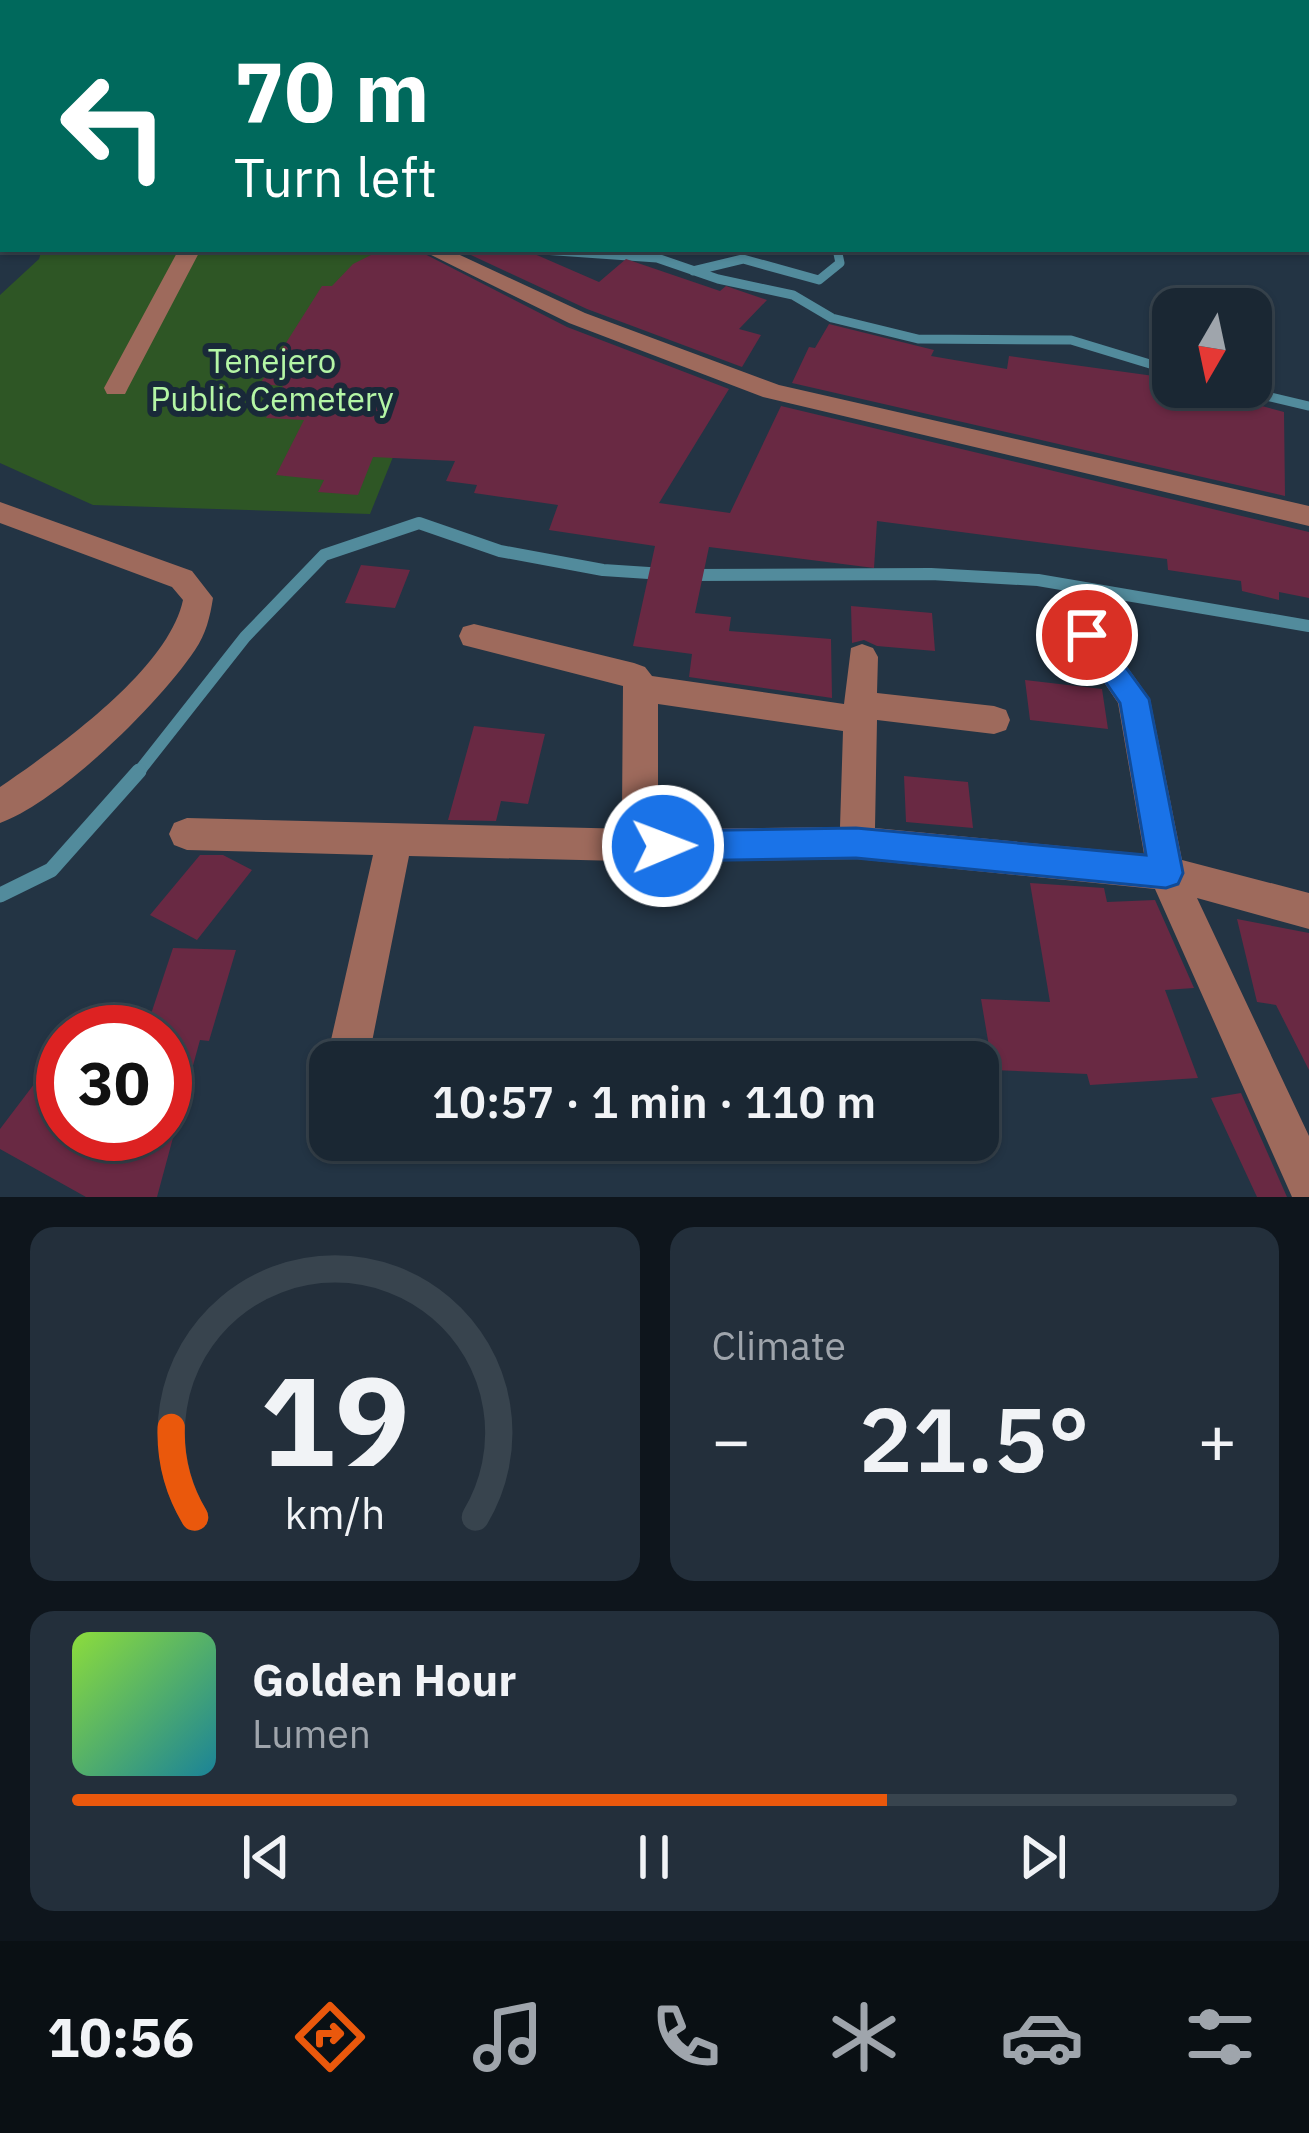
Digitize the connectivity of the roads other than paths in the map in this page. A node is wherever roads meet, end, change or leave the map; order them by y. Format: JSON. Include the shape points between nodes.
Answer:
{"nodes":[{"id":1,"x":188,"y":252,"type":"edge"},
{"id":2,"x":436,"y":252,"type":"edge"},
{"id":3,"x":116,"y":388,"type":"dead end"},
{"id":4,"x":0,"y":512,"type":"edge"},
{"id":5,"x":1309,"y":516,"type":"edge"},
{"id":6,"x":1087,"y":635,"type":"dead end"},
{"id":7,"x":474,"y":636,"type":"dead end"},
{"id":8,"x":862,"y":657,"type":"dead end"},
{"id":9,"x":642,"y":688,"type":"junction"},
{"id":10,"x":861,"y":713,"type":"junction"},
{"id":11,"x":994,"y":720,"type":"dead end"},
{"id":12,"x":0,"y":807,"type":"edge"},
{"id":13,"x":187,"y":834,"type":"dead end"},
{"id":14,"x":395,"y":839,"type":"junction"},
{"id":15,"x":856,"y":843,"type":"junction"},
{"id":16,"x":663,"y":846,"type":"junction"},
{"id":17,"x":1166,"y":873,"type":"junction"},
{"id":18,"x":1309,"y":911,"type":"edge"},
{"id":19,"x":351,"y":1041,"type":"edge"},
{"id":20,"x":1309,"y":1184,"type":"edge"}],
"edges":[{"from":1,"to":3,"type":"street"},
{"from":2,"to":5,"type":"street","via":[[577,318],[772,391]]},
{"from":4,"to":12,"type":"street","via":[[182,579],[198,598],[183,643],[92,742]]},
{"from":6,"to":17,"type":"street","via":[[1134,699]]},
{"from":7,"to":9,"type":"street","via":[[634,676]]},
{"from":8,"to":10,"type":"street"},
{"from":9,"to":10,"type":"street"},
{"from":9,"to":16,"type":"street","via":[[640,811]]},
{"from":10,"to":11,"type":"street"},
{"from":10,"to":15,"type":"street"},
{"from":13,"to":14,"type":"street"},
{"from":14,"to":16,"type":"street"},
{"from":14,"to":19,"type":"street"},
{"from":15,"to":16,"type":"street"},
{"from":15,"to":17,"type":"street"},
{"from":17,"to":18,"type":"street"},
{"from":17,"to":20,"type":"street"}]}
